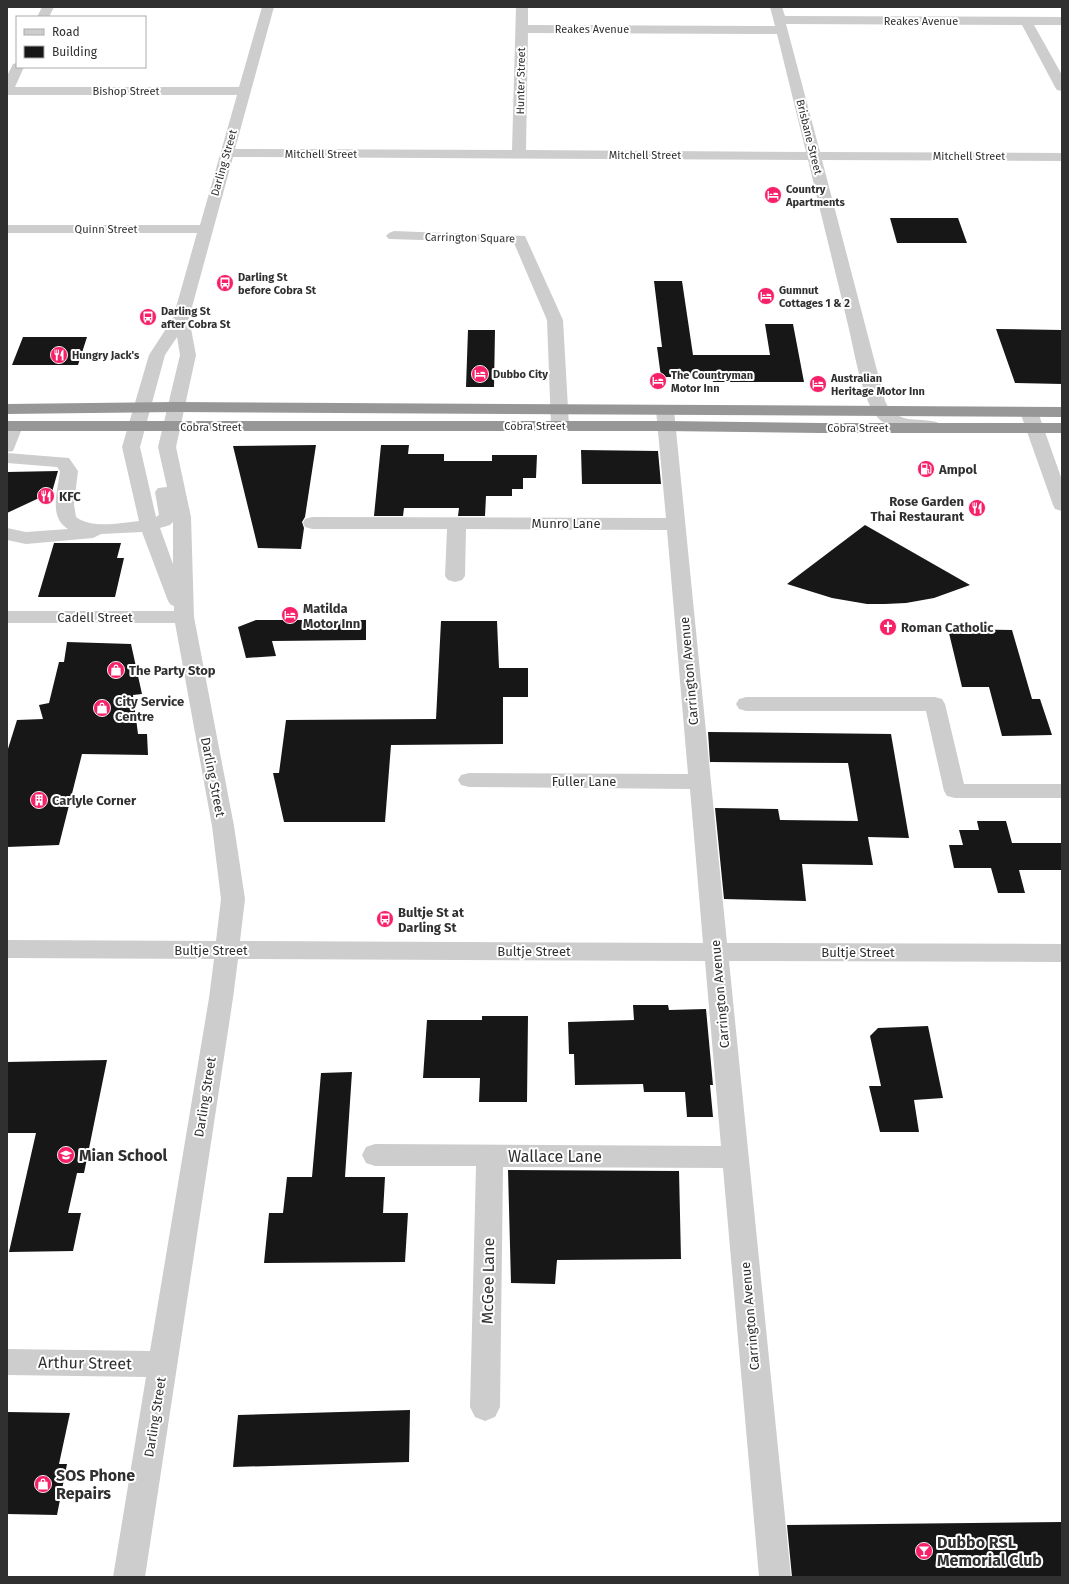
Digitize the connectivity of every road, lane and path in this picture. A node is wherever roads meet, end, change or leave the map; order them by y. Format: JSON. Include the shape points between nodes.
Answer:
{"nodes":[{"id":1,"x":48,"y":7,"type":"edge"},
{"id":2,"x":268,"y":7,"type":"edge"},
{"id":3,"x":522,"y":7,"type":"edge"},
{"id":4,"x":44,"y":16,"type":"edge"},
{"id":5,"x":779,"y":19,"type":"edge"},
{"id":6,"x":1026,"y":21,"type":"junction"},
{"id":7,"x":1062,"y":21,"type":"edge"},
{"id":8,"x":522,"y":29,"type":"junction"},
{"id":9,"x":18,"y":68,"type":"edge"},
{"id":10,"x":1062,"y":87,"type":"edge"},
{"id":11,"x":7,"y":90,"type":"edge"},
{"id":12,"x":244,"y":91,"type":"junction"},
{"id":13,"x":227,"y":153,"type":"junction"},
{"id":14,"x":519,"y":155,"type":"junction"},
{"id":15,"x":814,"y":156,"type":"junction"},
{"id":16,"x":1062,"y":157,"type":"edge"},
{"id":17,"x":7,"y":229,"type":"edge"},
{"id":18,"x":206,"y":229,"type":"junction"},
{"id":19,"x":394,"y":236,"type":"dead end"},
{"id":20,"x":181,"y":318,"type":"junction"},
{"id":21,"x":175,"y":407,"type":"junction"},
{"id":22,"x":142,"y":408,"type":"junction"},
{"id":23,"x":7,"y":409,"type":"edge"},
{"id":24,"x":880,"y":412,"type":"junction"},
{"id":25,"x":1062,"y":412,"type":"edge"},
{"id":26,"x":559,"y":418,"type":"junction"},
{"id":27,"x":666,"y":418,"type":"junction"},
{"id":28,"x":1032,"y":420,"type":"junction"},
{"id":29,"x":11,"y":426,"type":"edge"},
{"id":30,"x":137,"y":426,"type":"junction"},
{"id":31,"x":171,"y":427,"type":"junction"},
{"id":32,"x":966,"y":428,"type":"junction"},
{"id":33,"x":1062,"y":428,"type":"edge"},
{"id":34,"x":7,"y":447,"type":"edge"},
{"id":35,"x":7,"y":458,"type":"edge"},
{"id":36,"x":170,"y":464,"type":"junction"},
{"id":37,"x":1062,"y":506,"type":"edge"},
{"id":38,"x":312,"y":523,"type":"dead end"},
{"id":39,"x":457,"y":523,"type":"junction"},
{"id":40,"x":676,"y":524,"type":"junction"},
{"id":41,"x":149,"y":525,"type":"junction"},
{"id":42,"x":114,"y":529,"type":"junction"},
{"id":43,"x":7,"y":534,"type":"edge"},
{"id":44,"x":455,"y":576,"type":"dead end"},
{"id":45,"x":7,"y":617,"type":"edge"},
{"id":46,"x":184,"y":618,"type":"junction"},
{"id":47,"x":746,"y":704,"type":"dead end"},
{"id":48,"x":469,"y":780,"type":"dead end"},
{"id":49,"x":700,"y":782,"type":"junction"},
{"id":50,"x":1062,"y":792,"type":"edge"},
{"id":51,"x":7,"y":950,"type":"edge"},
{"id":52,"x":228,"y":950,"type":"junction"},
{"id":53,"x":716,"y":951,"type":"junction"},
{"id":54,"x":1062,"y":953,"type":"edge"},
{"id":55,"x":374,"y":1155,"type":"dead end"},
{"id":56,"x":490,"y":1156,"type":"junction"},
{"id":57,"x":735,"y":1156,"type":"junction"},
{"id":58,"x":7,"y":1362,"type":"edge"},
{"id":59,"x":164,"y":1364,"type":"junction"},
{"id":60,"x":485,"y":1407,"type":"dead end"},
{"id":61,"x":129,"y":1577,"type":"edge"},
{"id":62,"x":775,"y":1577,"type":"edge"}],
"edges":[{"from":1,"to":4,"type":"street"},
{"from":2,"to":12,"type":"street","name":"Darling Street"},
{"from":3,"to":8,"type":"street","name":"Hunter Street"},
{"from":5,"to":6,"type":"street","name":"Reakes Avenue"},
{"from":5,"to":8,"type":"street","name":"Reakes Avenue"},
{"from":5,"to":15,"type":"street","name":"Brisbane Street"},
{"from":6,"to":7,"type":"street","name":"Reakes Avenue"},
{"from":6,"to":10,"type":"street"},
{"from":8,"to":14,"type":"street","name":"Hunter Street"},
{"from":9,"to":11,"type":"street"},
{"from":11,"to":12,"type":"street","name":"Bishop Street"},
{"from":12,"to":13,"type":"street","name":"Darling Street"},
{"from":13,"to":14,"type":"street","name":"Mitchell Street"},
{"from":13,"to":18,"type":"street","name":"Darling Street"},
{"from":14,"to":15,"type":"street","name":"Mitchell Street"},
{"from":15,"to":16,"type":"street","name":"Mitchell Street"},
{"from":15,"to":24,"type":"street","name":"Brisbane Street"},
{"from":17,"to":18,"type":"street","name":"Quinn Street"},
{"from":18,"to":20,"type":"street","name":"Darling Street"},
{"from":19,"to":26,"type":"street","name":"Carrington Square","via":[[520,239],[555,320]]},
{"from":20,"to":21,"type":"street","name":"Darling Street","via":[[188,355]]},
{"from":20,"to":22,"type":"street","name":"Darling Street","via":[[157,355]]},
{"from":21,"to":22,"type":"highway","name":"Cobra Street"},
{"from":21,"to":26,"type":"highway","name":"Cobra Street"},
{"from":21,"to":31,"type":"street","name":"Darling Street"},
{"from":22,"to":23,"type":"highway","name":"Cobra Street"},
{"from":22,"to":30,"type":"street","name":"Darling Street"},
{"from":24,"to":27,"type":"highway","name":"Cobra Street"},
{"from":24,"to":28,"type":"highway","name":"Cobra Street"},
{"from":24,"to":32,"type":"street","via":[[899,423]]},
{"from":25,"to":28,"type":"highway","name":"Cobra Street"},
{"from":26,"to":27,"type":"highway","name":"Cobra Street"},
{"from":26,"to":31,"type":"highway","name":"Cobra Street"},
{"from":27,"to":32,"type":"highway","name":"Cobra Street"},
{"from":27,"to":40,"type":"street","name":"Carrington Avenue"},
{"from":28,"to":32,"type":"highway","name":"Cobra Street"},
{"from":28,"to":33,"type":"highway","name":"Cobra Street"},
{"from":28,"to":37,"type":"street"},
{"from":29,"to":30,"type":"highway","name":"Cobra Street"},
{"from":29,"to":34,"type":"street"},
{"from":30,"to":31,"type":"highway","name":"Cobra Street"},
{"from":30,"to":41,"type":"street","name":"Darling Street","via":[[131,447]]},
{"from":31,"to":36,"type":"street","name":"Darling Street","via":[[167,448]]},
{"from":35,"to":42,"type":"street","via":[[63,462],[69,471],[65,511],[68,519],[83,528]]},
{"from":36,"to":41,"type":"street","via":[[164,482],[168,516],[163,522]]},
{"from":36,"to":46,"type":"street","name":"Darling Street","via":[[182,517]]},
{"from":38,"to":39,"type":"street","name":"Munro Lane"},
{"from":39,"to":40,"type":"street","name":"Munro Lane"},
{"from":39,"to":44,"type":"street"},
{"from":40,"to":49,"type":"street","name":"Carrington Avenue"},
{"from":41,"to":42,"type":"street"},
{"from":41,"to":46,"type":"street","name":"Darling Street"},
{"from":42,"to":43,"type":"street","via":[[22,538]]},
{"from":45,"to":46,"type":"street","name":"Cadell Street"},
{"from":46,"to":52,"type":"street","name":"Darling Street","via":[[233,899]]},
{"from":47,"to":50,"type":"street","via":[[935,704],[955,791]]},
{"from":48,"to":49,"type":"street","name":"Fuller Lane"},
{"from":49,"to":53,"type":"street","name":"Carrington Avenue"},
{"from":51,"to":52,"type":"street","name":"Bultje Street"},
{"from":52,"to":53,"type":"street","name":"Bultje Street"},
{"from":52,"to":59,"type":"street","name":"Darling Street"},
{"from":53,"to":54,"type":"street","name":"Bultje Street"},
{"from":53,"to":57,"type":"street","name":"Carrington Avenue"},
{"from":55,"to":56,"type":"street","name":"Wallace Lane"},
{"from":56,"to":57,"type":"street","name":"Wallace Lane"},
{"from":56,"to":60,"type":"street","name":"McGee Lane"},
{"from":57,"to":62,"type":"street","name":"Carrington Avenue"},
{"from":58,"to":59,"type":"street","name":"Arthur Street"},
{"from":59,"to":61,"type":"street","name":"Darling Street"}]}
